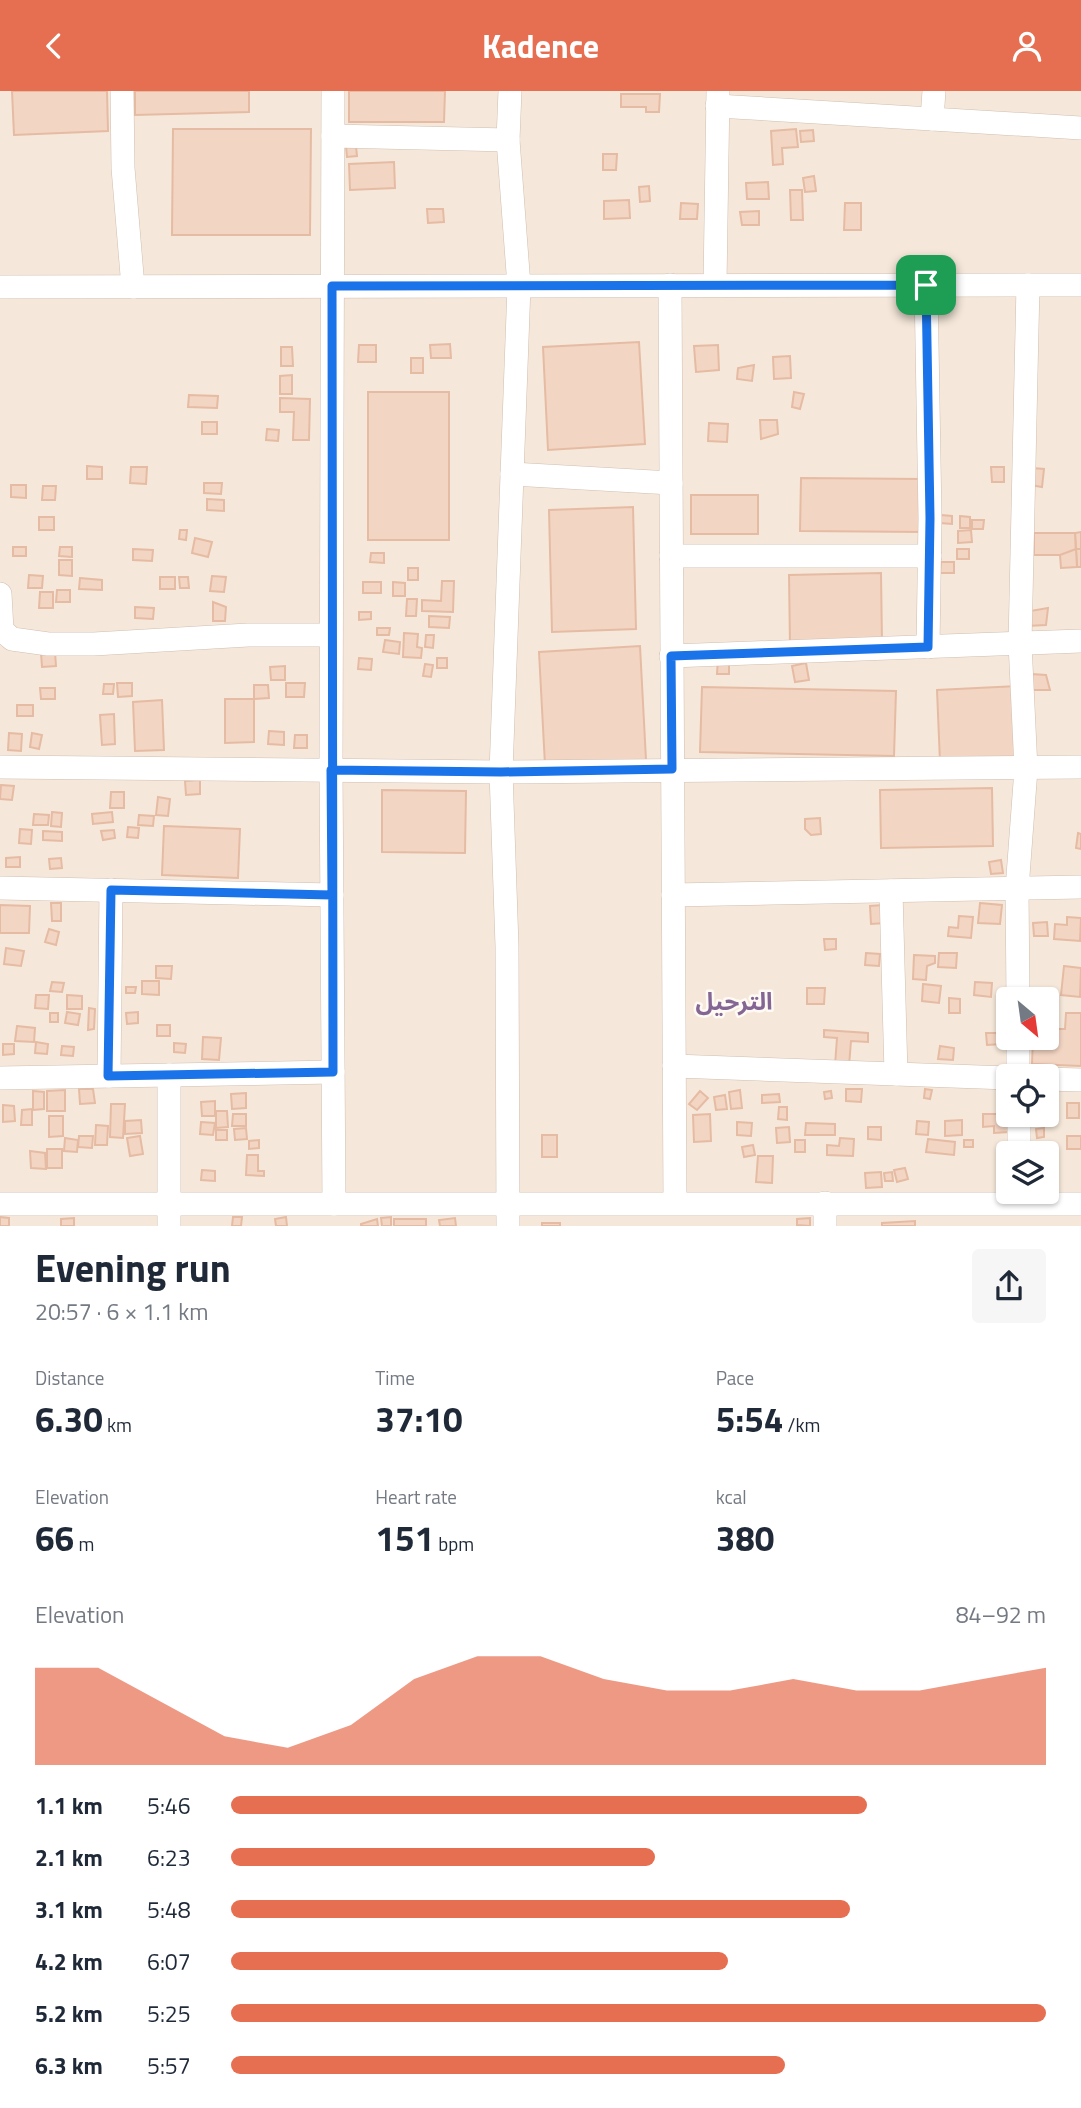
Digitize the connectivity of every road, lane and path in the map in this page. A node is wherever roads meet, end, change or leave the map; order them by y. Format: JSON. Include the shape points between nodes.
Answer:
{"nodes":[{"id":1,"x":122,"y":91,"type":"edge"},
{"id":2,"x":333,"y":91,"type":"edge"},
{"id":3,"x":510,"y":91,"type":"edge"},
{"id":4,"x":934,"y":91,"type":"edge"},
{"id":5,"x":718,"y":98,"type":"edge"},
{"id":6,"x":932,"y":119,"type":"junction"},
{"id":7,"x":1081,"y":128,"type":"edge"},
{"id":8,"x":333,"y":136,"type":"junction"},
{"id":9,"x":508,"y":139,"type":"junction"},
{"id":10,"x":670,"y":285,"type":"junction"},
{"id":11,"x":715,"y":285,"type":"junction"},
{"id":12,"x":926,"y":285,"type":"junction"},
{"id":13,"x":1028,"y":285,"type":"junction"},
{"id":14,"x":1081,"y":285,"type":"edge"},
{"id":15,"x":332,"y":286,"type":"junction"},
{"id":16,"x":519,"y":286,"type":"junction"},
{"id":17,"x":0,"y":287,"type":"edge"},
{"id":18,"x":133,"y":287,"type":"junction"},
{"id":19,"x":512,"y":474,"type":"junction"},
{"id":20,"x":671,"y":483,"type":"junction"},
{"id":21,"x":671,"y":556,"type":"junction"},
{"id":22,"x":930,"y":556,"type":"junction"},
{"id":23,"x":0,"y":593,"type":"edge"},
{"id":24,"x":331,"y":635,"type":"junction"},
{"id":25,"x":1081,"y":641,"type":"edge"},
{"id":26,"x":1020,"y":643,"type":"junction"},
{"id":27,"x":928,"y":647,"type":"junction"},
{"id":28,"x":671,"y":656,"type":"junction"},
{"id":29,"x":0,"y":767,"type":"edge"},
{"id":30,"x":1081,"y":767,"type":"edge"},
{"id":31,"x":672,"y":769,"type":"junction"},
{"id":32,"x":1026,"y":769,"type":"junction"},
{"id":33,"x":331,"y":770,"type":"junction"},
{"id":34,"x":501,"y":772,"type":"junction"},
{"id":35,"x":1081,"y":887,"type":"edge"},
{"id":36,"x":0,"y":888,"type":"edge"},
{"id":37,"x":1017,"y":889,"type":"junction"},
{"id":38,"x":111,"y":890,"type":"junction"},
{"id":39,"x":891,"y":891,"type":"junction"},
{"id":40,"x":332,"y":895,"type":"junction"},
{"id":41,"x":673,"y":895,"type":"junction"},
{"id":42,"x":1018,"y":987,"type":"edge"},
{"id":43,"x":674,"y":1066,"type":"junction"},
{"id":44,"x":333,"y":1072,"type":"junction"},
{"id":45,"x":896,"y":1074,"type":"junction"},
{"id":46,"x":169,"y":1075,"type":"junction"},
{"id":47,"x":108,"y":1076,"type":"junction"},
{"id":48,"x":0,"y":1078,"type":"edge"},
{"id":49,"x":996,"y":1078,"type":"edge"},
{"id":50,"x":1059,"y":1079,"type":"edge"},
{"id":51,"x":1081,"y":1080,"type":"edge"},
{"id":52,"x":996,"y":1200,"type":"edge"},
{"id":53,"x":1059,"y":1202,"type":"edge"},
{"id":54,"x":675,"y":1203,"type":"junction"},
{"id":55,"x":0,"y":1204,"type":"edge"},
{"id":56,"x":334,"y":1204,"type":"junction"},
{"id":57,"x":1081,"y":1204,"type":"edge"},
{"id":58,"x":169,"y":1215,"type":"edge"},
{"id":59,"x":508,"y":1215,"type":"edge"},
{"id":60,"x":825,"y":1215,"type":"edge"}],
"edges":[{"from":1,"to":18,"type":"street"},
{"from":2,"to":8,"type":"street"},
{"from":3,"to":9,"type":"street"},
{"from":4,"to":6,"type":"street"},
{"from":5,"to":6,"type":"street"},
{"from":5,"to":11,"type":"street"},
{"from":6,"to":7,"type":"street"},
{"from":8,"to":9,"type":"street"},
{"from":8,"to":15,"type":"street"},
{"from":9,"to":16,"type":"street"},
{"from":10,"to":11,"type":"street"},
{"from":10,"to":16,"type":"street"},
{"from":10,"to":20,"type":"street"},
{"from":11,"to":12,"type":"street"},
{"from":12,"to":13,"type":"street"},
{"from":12,"to":22,"type":"street"},
{"from":13,"to":14,"type":"street"},
{"from":13,"to":26,"type":"street"},
{"from":15,"to":16,"type":"street"},
{"from":15,"to":18,"type":"street"},
{"from":15,"to":24,"type":"street"},
{"from":16,"to":19,"type":"street"},
{"from":17,"to":18,"type":"street"},
{"from":19,"to":20,"type":"street"},
{"from":19,"to":34,"type":"street"},
{"from":20,"to":21,"type":"street"},
{"from":21,"to":22,"type":"street"},
{"from":21,"to":28,"type":"street"},
{"from":22,"to":27,"type":"street"},
{"from":23,"to":24,"type":"street","via":[[2,630],[12,639],[94,644]]},
{"from":24,"to":33,"type":"street"},
{"from":25,"to":26,"type":"street"},
{"from":26,"to":27,"type":"street"},
{"from":26,"to":32,"type":"street"},
{"from":27,"to":28,"type":"street"},
{"from":28,"to":31,"type":"street"},
{"from":29,"to":33,"type":"street"},
{"from":30,"to":32,"type":"street"},
{"from":31,"to":32,"type":"street"},
{"from":31,"to":34,"type":"street"},
{"from":31,"to":41,"type":"street"},
{"from":32,"to":37,"type":"street"},
{"from":33,"to":34,"type":"street"},
{"from":33,"to":40,"type":"street"},
{"from":34,"to":59,"type":"street","via":[[508,946]]},
{"from":35,"to":37,"type":"street"},
{"from":36,"to":38,"type":"street"},
{"from":37,"to":39,"type":"street"},
{"from":37,"to":42,"type":"street"},
{"from":38,"to":40,"type":"street"},
{"from":38,"to":47,"type":"street"},
{"from":39,"to":41,"type":"street"},
{"from":39,"to":45,"type":"street"},
{"from":40,"to":44,"type":"street"},
{"from":41,"to":43,"type":"street"},
{"from":43,"to":45,"type":"street"},
{"from":43,"to":54,"type":"street"},
{"from":44,"to":46,"type":"street"},
{"from":44,"to":56,"type":"street"},
{"from":45,"to":49,"type":"street"},
{"from":46,"to":47,"type":"street"},
{"from":46,"to":58,"type":"street"},
{"from":47,"to":48,"type":"street"},
{"from":50,"to":51,"type":"street"},
{"from":52,"to":60,"type":"street"},
{"from":53,"to":57,"type":"street"},
{"from":54,"to":59,"type":"street"},
{"from":54,"to":60,"type":"street"},
{"from":55,"to":58,"type":"street"},
{"from":56,"to":58,"type":"street"},
{"from":56,"to":59,"type":"street"}]}
